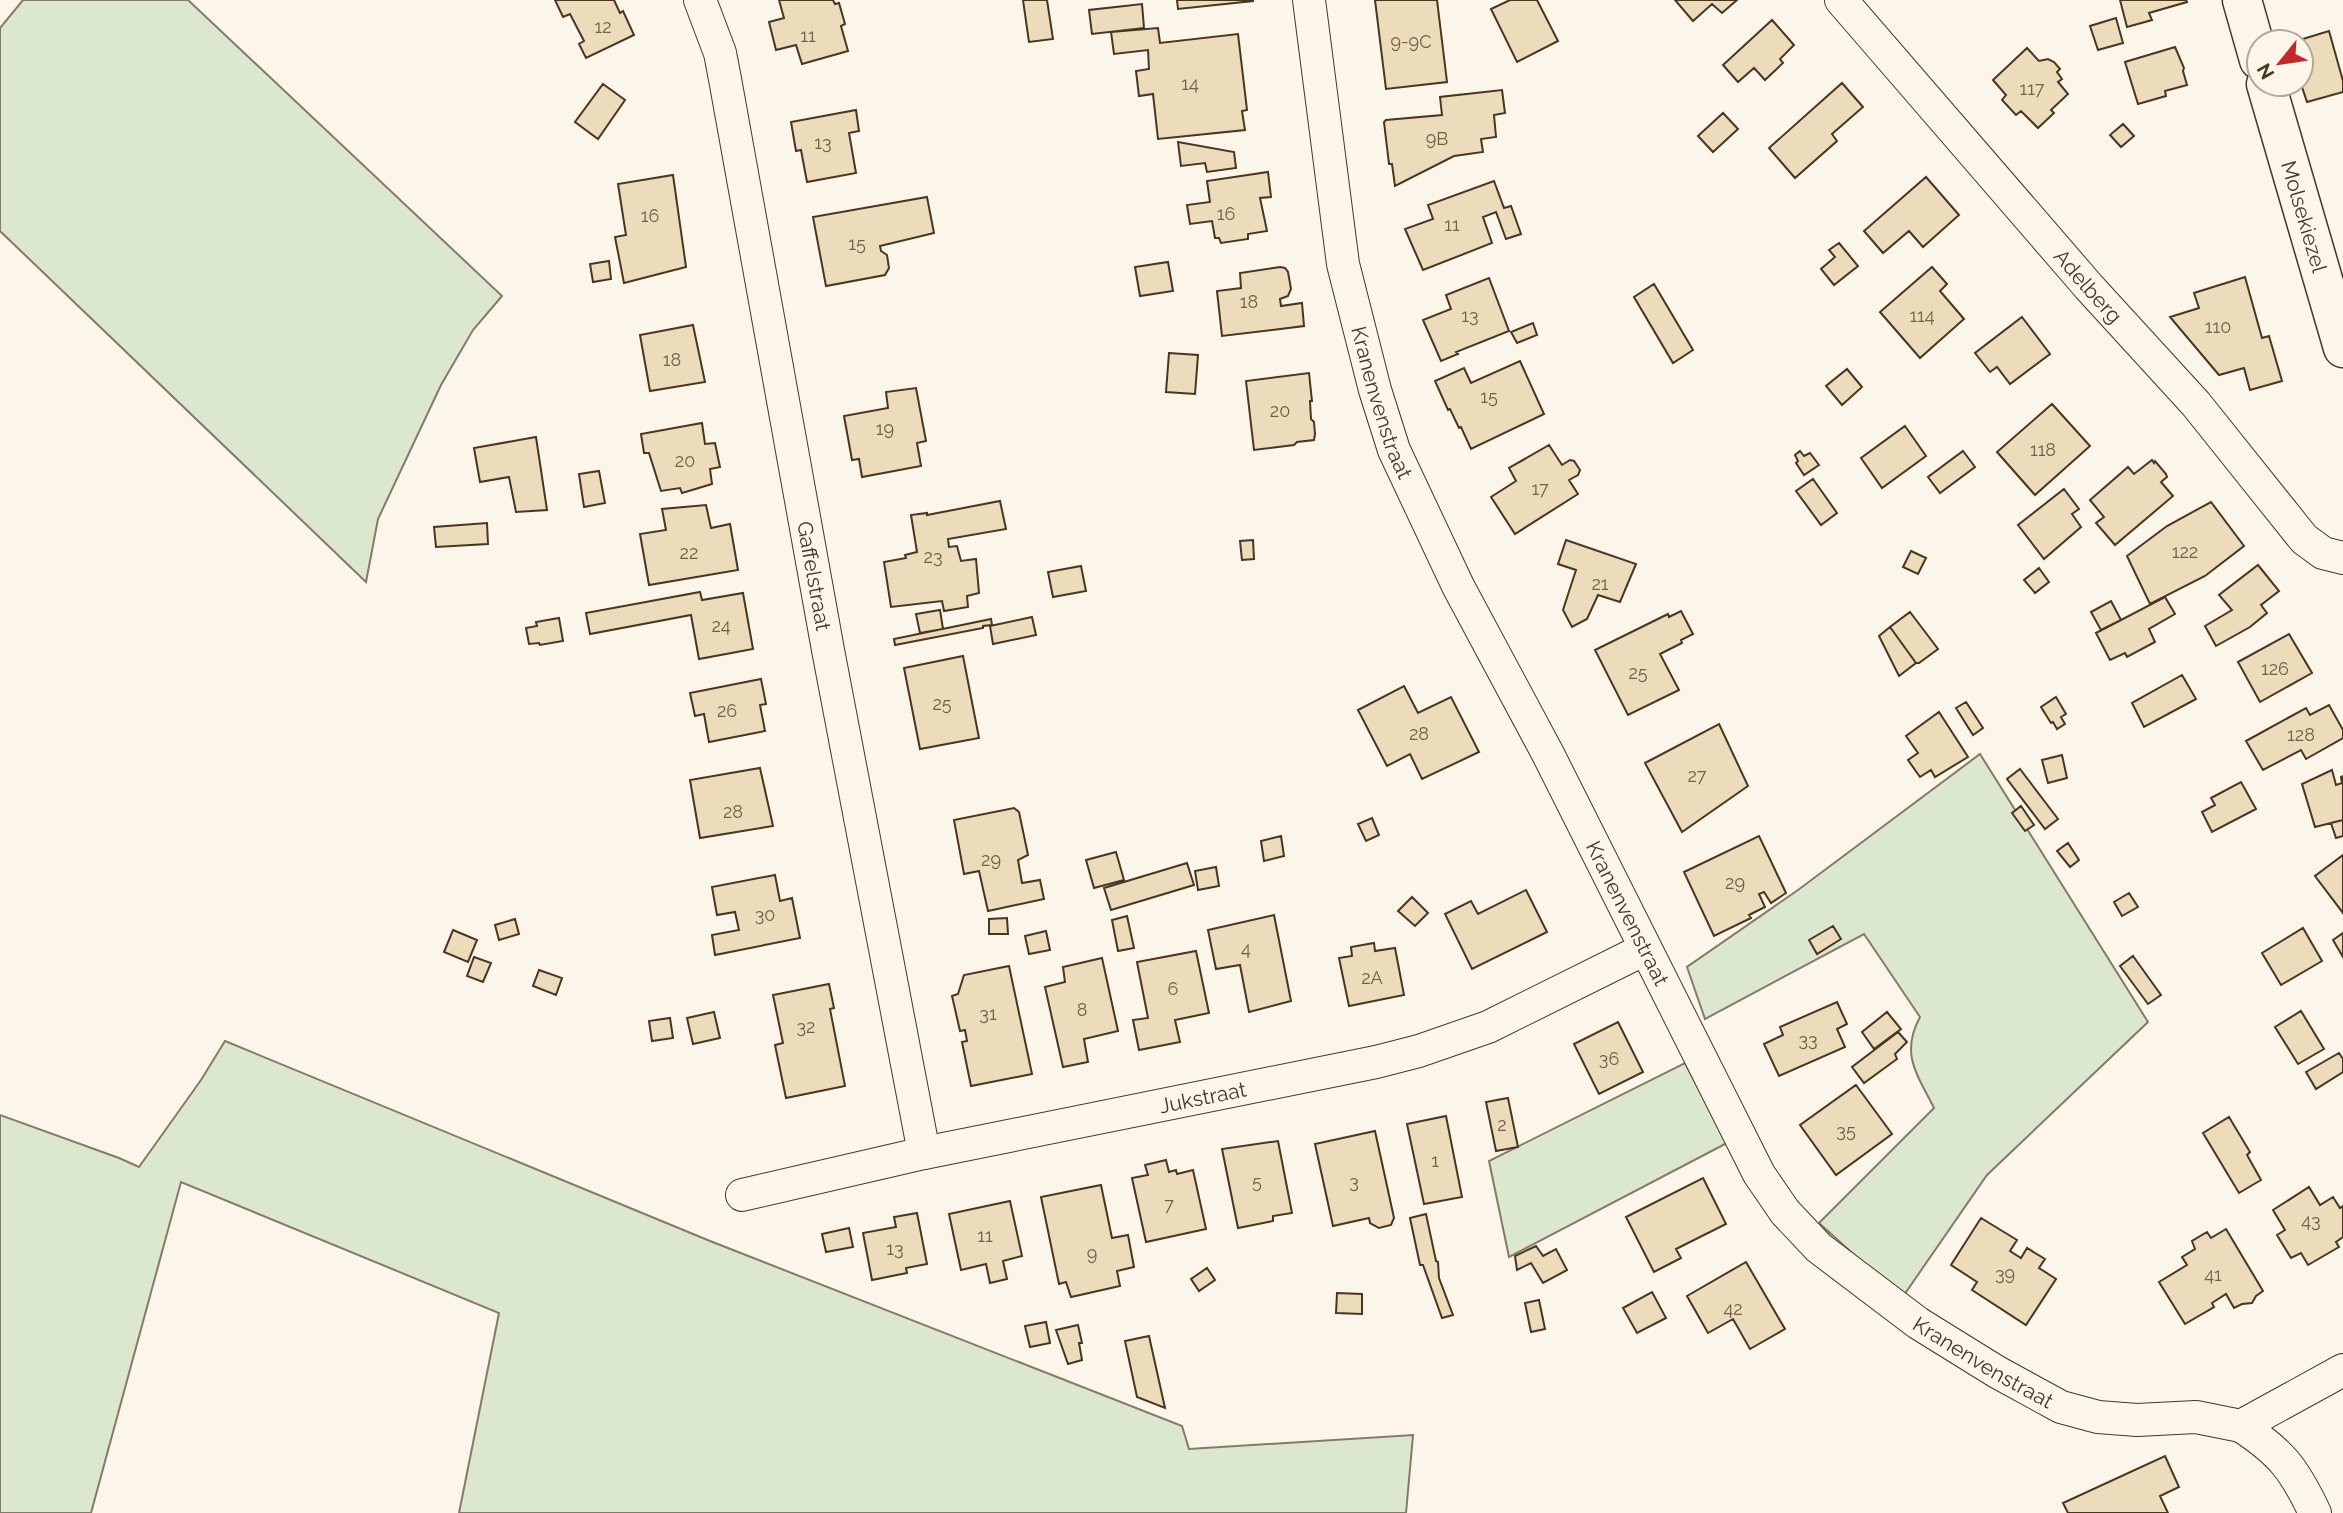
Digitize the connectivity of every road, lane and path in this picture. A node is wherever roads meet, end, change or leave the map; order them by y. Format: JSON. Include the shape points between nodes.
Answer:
{"nodes":[{"id":1,"x":700,"y":0,"type":"edge"},
{"id":2,"x":1309,"y":0,"type":"edge"},
{"id":3,"x":1841,"y":0,"type":"edge"},
{"id":4,"x":2242,"y":0,"type":"edge"},
{"id":5,"x":2250,"y":28,"type":"edge"},
{"id":6,"x":2270,"y":98,"type":"edge"},
{"id":7,"x":2343,"y":348,"type":"edge"},
{"id":8,"x":2343,"y":558,"type":"edge"},
{"id":9,"x":1645,"y":949,"type":"junction"},
{"id":10,"x":924,"y":1153,"type":"junction"},
{"id":11,"x":742,"y":1195,"type":"dead end"},
{"id":12,"x":2343,"y":1370,"type":"edge"},
{"id":13,"x":2241,"y":1426,"type":"junction"},
{"id":14,"x":2315,"y":1513,"type":"edge"}],
"edges":[{"from":1,"to":10,"type":"street","name":"Gaffelstraat","via":[[723,66]]},
{"from":2,"to":9,"type":"street","name":"Kranenvenstraat","via":[[1343,264],[1394,450],[1458,586]]},
{"from":3,"to":8,"type":"street","name":"Adelberg","via":[[2196,404],[2304,539],[2323,553]]},
{"from":4,"to":5,"type":"main road"},
{"from":6,"to":7,"type":"main road","name":"Molsekiezel"},
{"from":9,"to":10,"type":"street","name":"Jukstraat","via":[[1488,1027],[1419,1051]]},
{"from":9,"to":13,"type":"street","name":"Kranenvenstraat","via":[[1759,1174],[1819,1248],[1918,1323],[2061,1407],[2098,1417],[2196,1417]]},
{"from":10,"to":11,"type":"street","name":"Jukstraat"},
{"from":12,"to":13,"type":"street"},
{"from":13,"to":14,"type":"street","via":[[2272,1446],[2299,1479]]}]}
